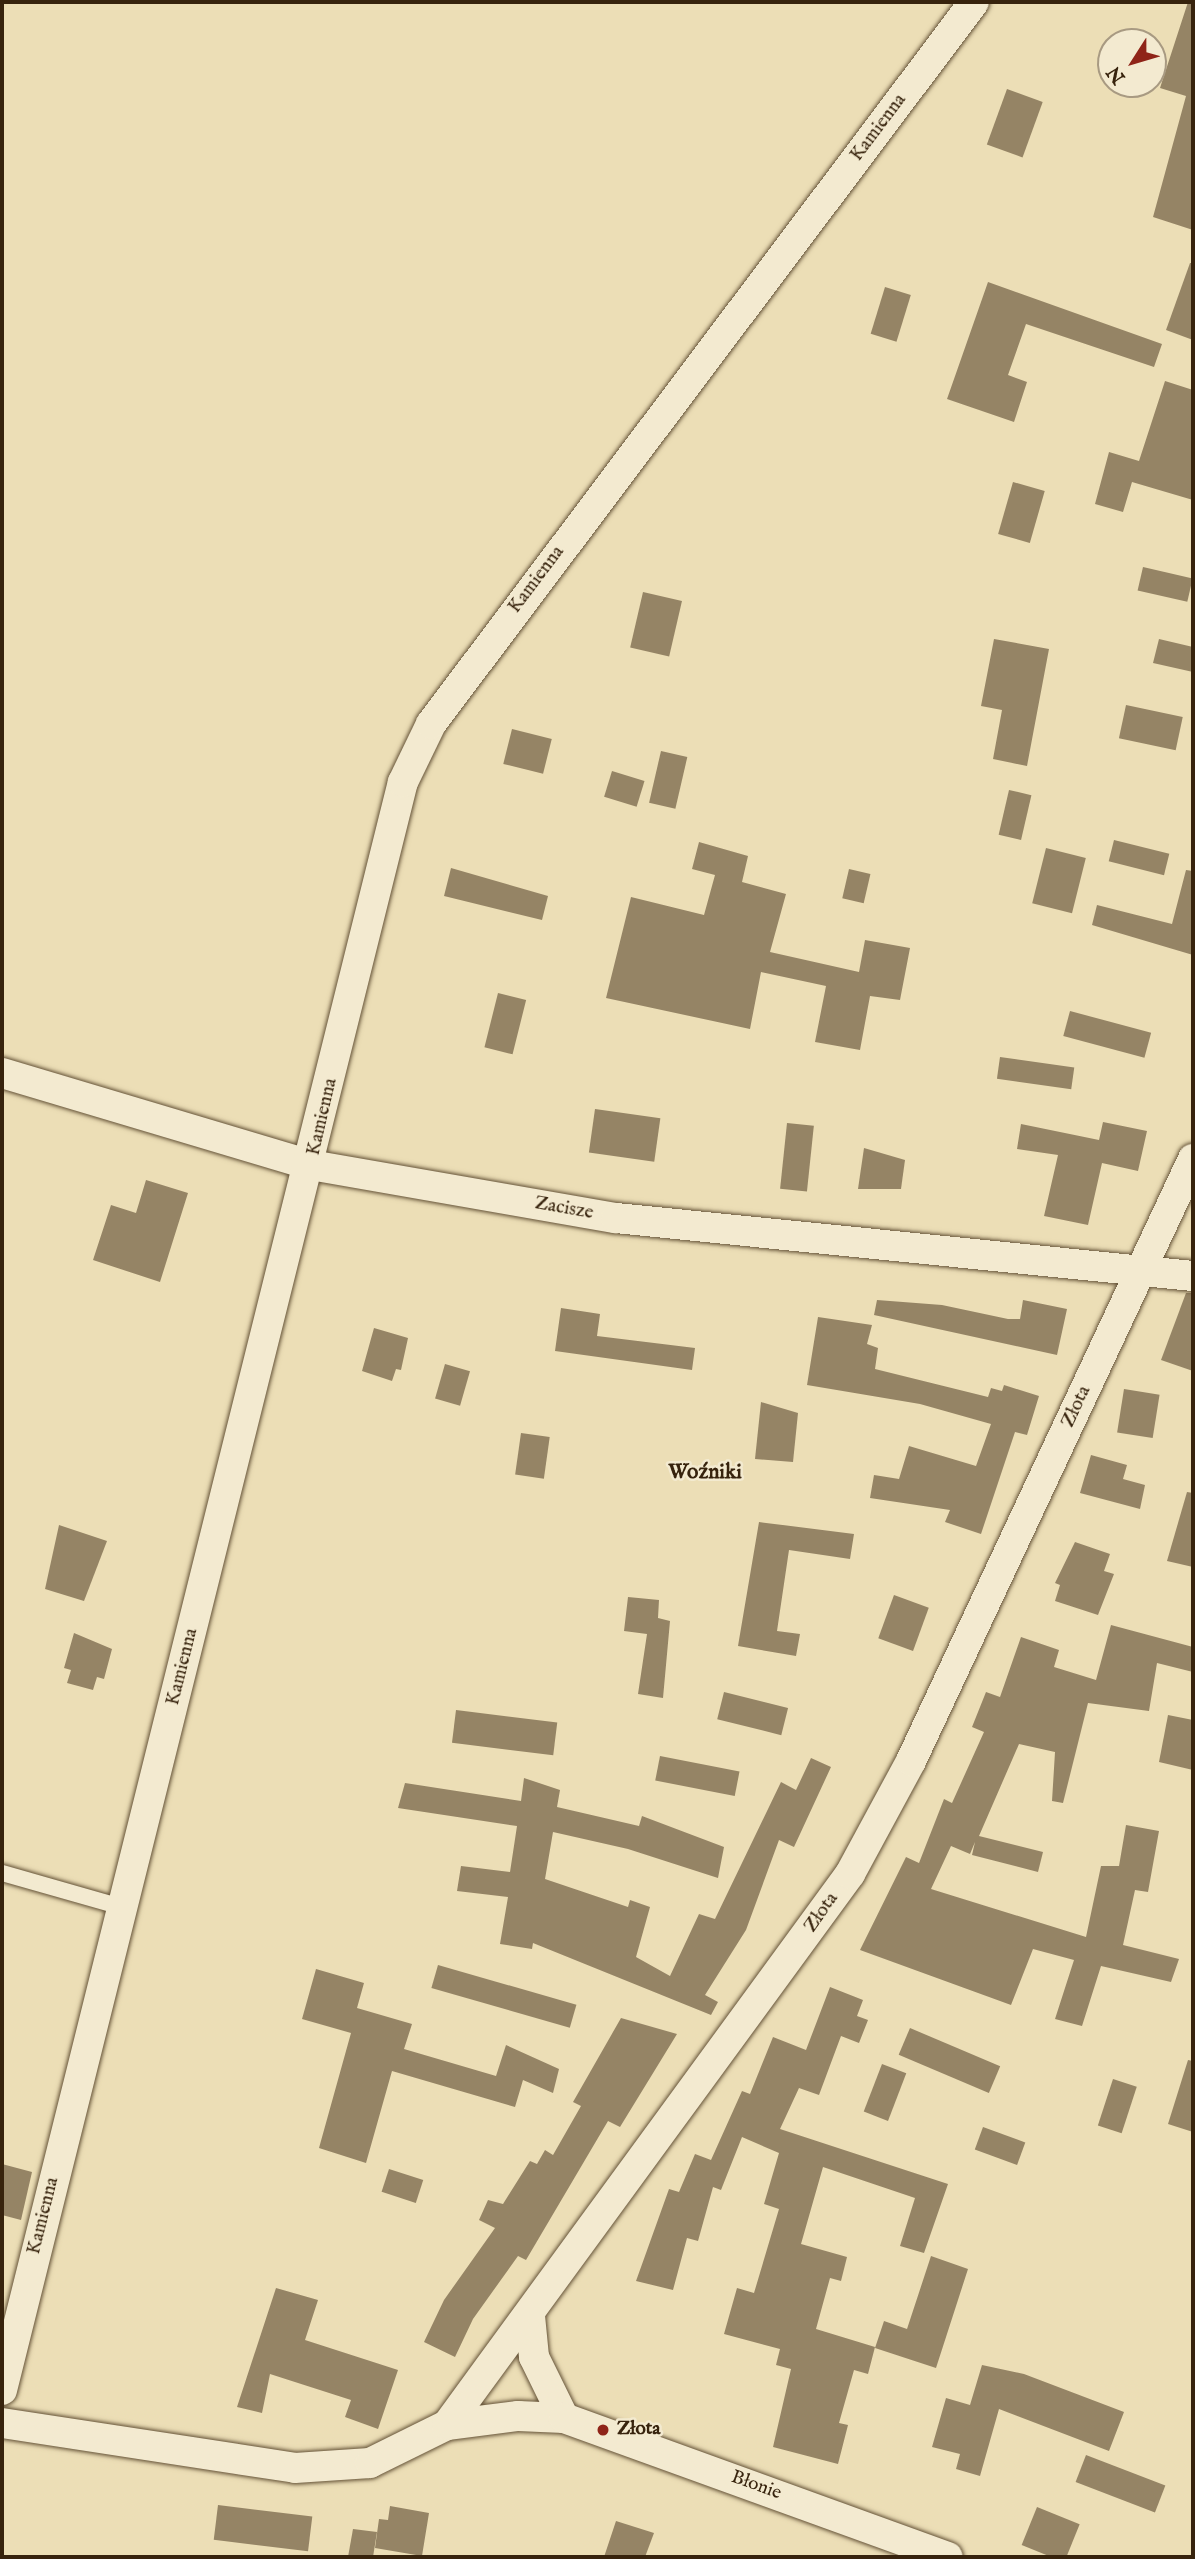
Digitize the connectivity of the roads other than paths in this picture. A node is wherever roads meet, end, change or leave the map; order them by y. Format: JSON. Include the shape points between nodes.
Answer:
{"nodes":[{"id":1,"x":974,"y":2,"type":"edge"},
{"id":2,"x":2,"y":1073,"type":"edge"},
{"id":3,"x":1193,"y":1159,"type":"edge"},
{"id":4,"x":311,"y":1165,"type":"junction"},
{"id":5,"x":1141,"y":1269,"type":"junction"},
{"id":6,"x":1193,"y":1276,"type":"edge"},
{"id":7,"x":2,"y":1873,"type":"edge"},
{"id":8,"x":121,"y":1907,"type":"junction"},
{"id":9,"x":530,"y":2316,"type":"junction"},
{"id":10,"x":2,"y":2390,"type":"edge"},
{"id":11,"x":564,"y":2418,"type":"junction"},
{"id":12,"x":2,"y":2423,"type":"edge"},
{"id":13,"x":447,"y":2425,"type":"junction"},
{"id":14,"x":948,"y":2557,"type":"edge"}],
"edges":[{"from":1,"to":4,"type":"street","name":"Kamienna","via":[[431,724],[403,782]]},
{"from":2,"to":4,"type":"street","name":"Zacisze"},
{"from":3,"to":5,"type":"street","name":"Złota"},
{"from":4,"to":5,"type":"street","name":"Zacisze","via":[[616,1218]]},
{"from":4,"to":8,"type":"street","name":"Kamienna"},
{"from":5,"to":6,"type":"street","name":"Zacisze"},
{"from":5,"to":9,"type":"street","name":"Złota","via":[[911,1761],[850,1874]]},
{"from":7,"to":8,"type":"lane"},
{"from":8,"to":10,"type":"street","name":"Kamienna"},
{"from":9,"to":11,"type":"street","via":[[534,2357]]},
{"from":9,"to":13,"type":"street","name":"Złota"},
{"from":11,"to":13,"type":"street","name":"Błonie","via":[[518,2416]]},
{"from":11,"to":14,"type":"street","name":"Błonie"},
{"from":12,"to":13,"type":"street","name":"Złota","via":[[223,2460],[329,2468],[395,2455]]}]}
